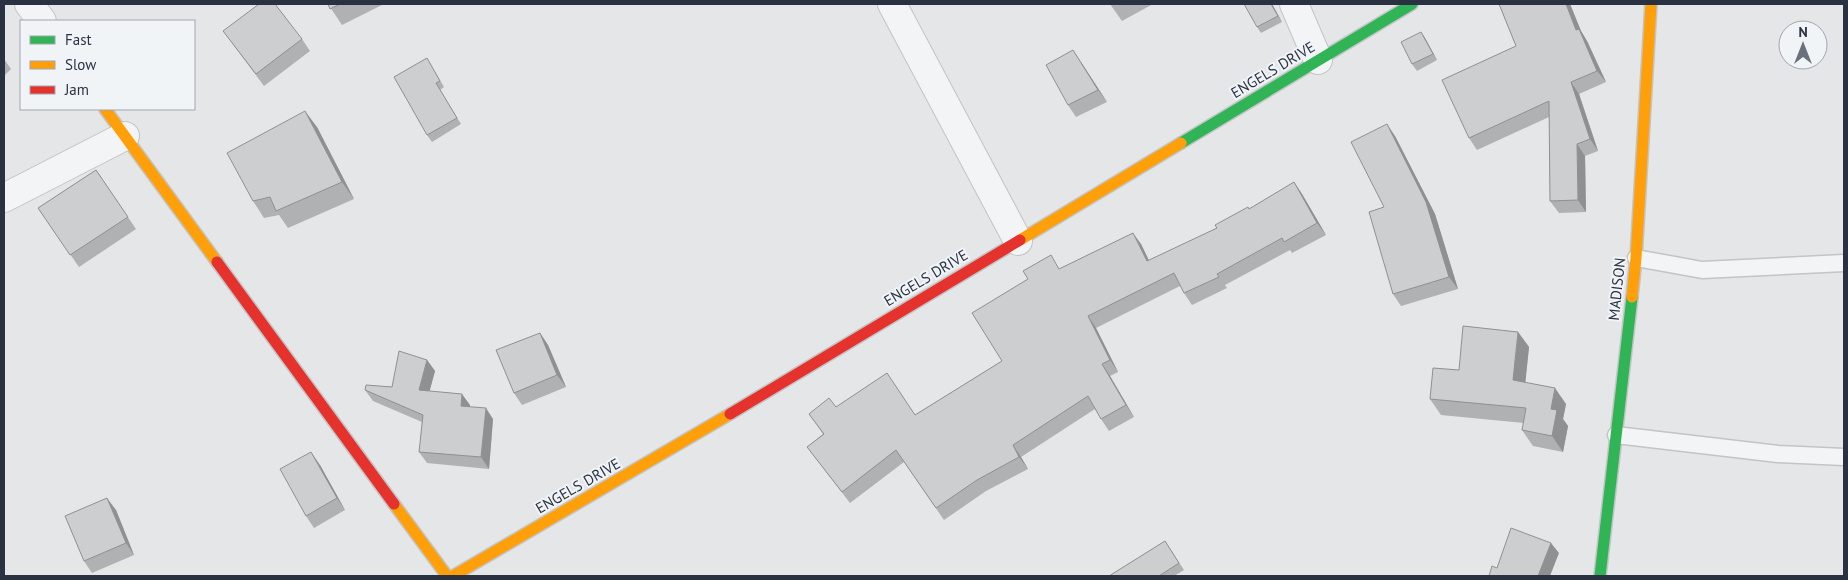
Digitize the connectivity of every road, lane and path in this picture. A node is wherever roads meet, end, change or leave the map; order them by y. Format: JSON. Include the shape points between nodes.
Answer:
{"nodes":[{"id":1,"x":29,"y":4,"type":"edge"},
{"id":2,"x":892,"y":4,"type":"edge"},
{"id":3,"x":1294,"y":4,"type":"edge"},
{"id":4,"x":1412,"y":4,"type":"edge"},
{"id":5,"x":1651,"y":4,"type":"edge"},
{"id":6,"x":41,"y":20,"type":"edge"},
{"id":7,"x":1318,"y":60,"type":"junction"},
{"id":8,"x":106,"y":110,"type":"edge"},
{"id":9,"x":125,"y":136,"type":"junction"},
{"id":10,"x":4,"y":198,"type":"edge"},
{"id":11,"x":1018,"y":240,"type":"junction"},
{"id":12,"x":1636,"y":258,"type":"junction"},
{"id":13,"x":1844,"y":263,"type":"edge"},
{"id":14,"x":1616,"y":435,"type":"junction"},
{"id":15,"x":1844,"y":457,"type":"edge"},
{"id":16,"x":482,"y":569,"type":"edge"},
{"id":17,"x":447,"y":576,"type":"edge"},
{"id":18,"x":453,"y":576,"type":"edge"},
{"id":19,"x":1600,"y":576,"type":"edge"}],
"edges":[{"from":1,"to":6,"type":"street"},
{"from":2,"to":11,"type":"street"},
{"from":3,"to":7,"type":"street"},
{"from":4,"to":7,"type":"street","name":"ENGELS DRIVE"},
{"from":5,"to":12,"type":"street","name":"MADISON"},
{"from":7,"to":11,"type":"street","name":"ENGELS DRIVE"},
{"from":8,"to":9,"type":"street"},
{"from":9,"to":10,"type":"street"},
{"from":9,"to":17,"type":"street"},
{"from":11,"to":16,"type":"street","name":"ENGELS DRIVE","via":[[700,432]]},
{"from":12,"to":13,"type":"lane","via":[[1702,270]]},
{"from":12,"to":14,"type":"street","name":"MADISON"},
{"from":14,"to":15,"type":"lane","via":[[1778,454]]},
{"from":14,"to":19,"type":"street","name":"MADISON"},
{"from":16,"to":18,"type":"street","name":"ENGELS DRIVE"}]}
